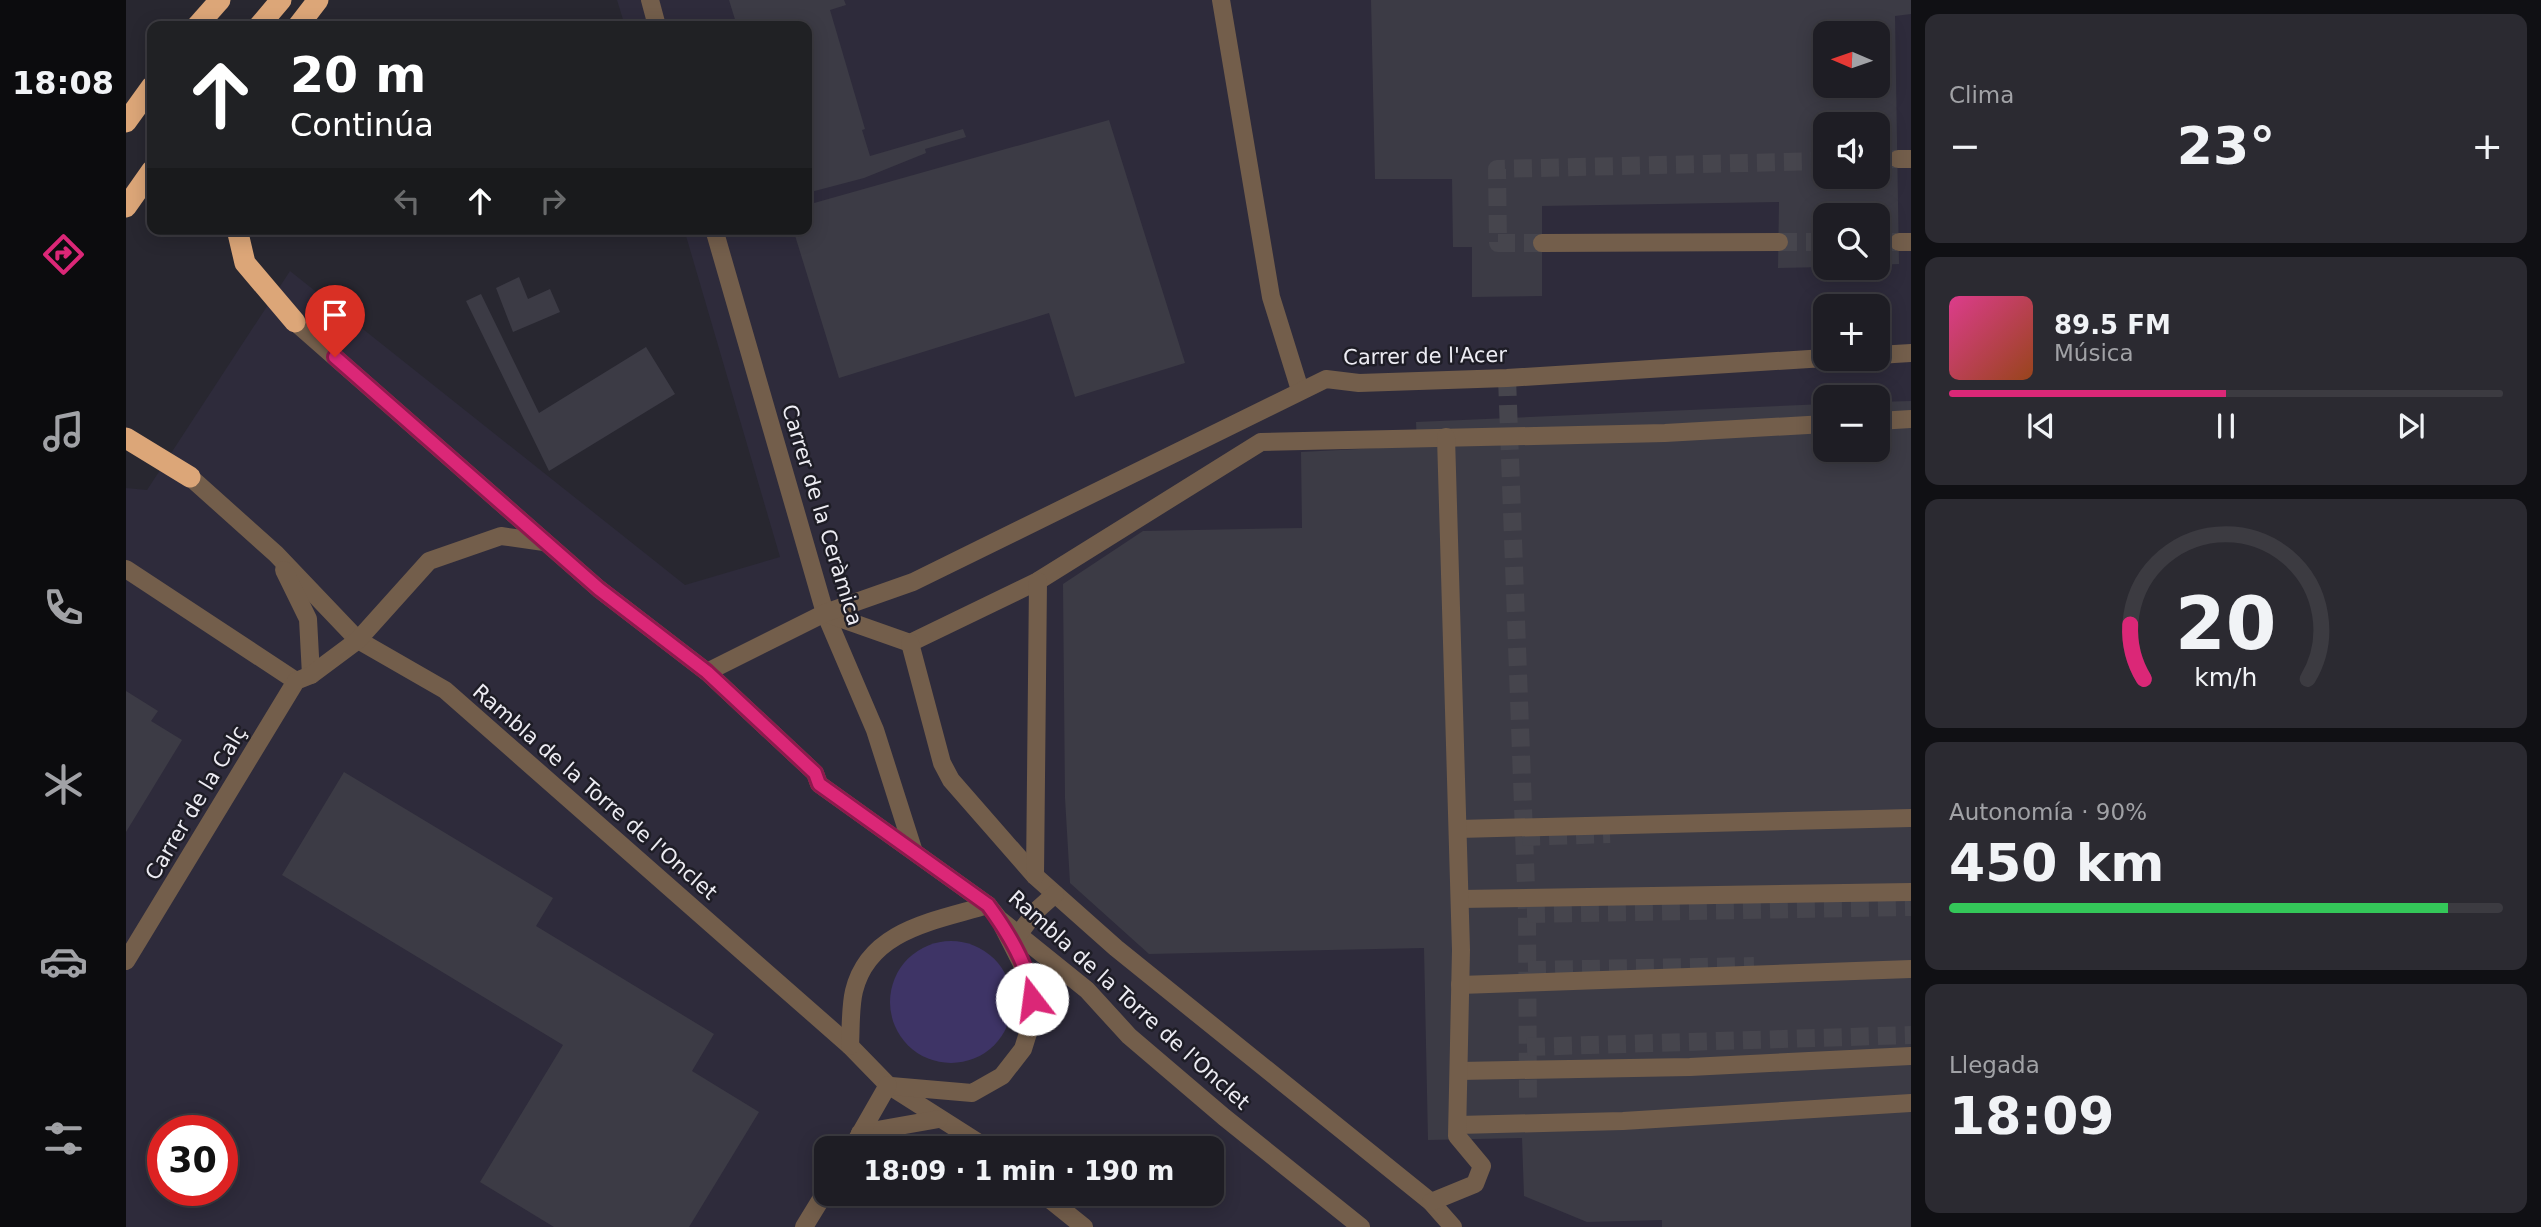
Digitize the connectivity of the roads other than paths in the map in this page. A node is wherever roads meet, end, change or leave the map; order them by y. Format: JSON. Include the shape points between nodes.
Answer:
{"nodes":[{"id":1,"x":220,"y":0,"type":"edge"},
{"id":2,"x":281,"y":0,"type":"edge"},
{"id":3,"x":318,"y":0,"type":"edge"},
{"id":4,"x":650,"y":0,"type":"edge"},
{"id":5,"x":1221,"y":0,"type":"edge"},
{"id":6,"x":201,"y":21,"type":"edge"},
{"id":7,"x":263,"y":21,"type":"edge"},
{"id":8,"x":302,"y":21,"type":"edge"},
{"id":9,"x":656,"y":21,"type":"edge"},
{"id":10,"x":147,"y":93,"type":"edge"},
{"id":11,"x":126,"y":122,"type":"edge"},
{"id":12,"x":147,"y":177,"type":"edge"},
{"id":13,"x":126,"y":206,"type":"edge"},
{"id":14,"x":238,"y":235,"type":"edge"},
{"id":15,"x":715,"y":235,"type":"edge"},
{"id":16,"x":1779,"y":242,"type":"tunnel mouth"},
{"id":17,"x":1542,"y":243,"type":"tunnel mouth"},
{"id":18,"x":295,"y":322,"type":"joint"},
{"id":19,"x":1911,"y":353,"type":"edge"},
{"id":20,"x":1890,"y":354,"type":"edge"},
{"id":21,"x":1813,"y":359,"type":"edge"},
{"id":22,"x":1300,"y":390,"type":"junction"},
{"id":23,"x":1911,"y":419,"type":"edge"},
{"id":24,"x":1890,"y":420,"type":"edge"},
{"id":25,"x":1813,"y":425,"type":"edge"},
{"id":26,"x":126,"y":438,"type":"edge"},
{"id":27,"x":1446,"y":438,"type":"junction"},
{"id":28,"x":190,"y":477,"type":"joint"},
{"id":29,"x":544,"y":542,"type":"junction"},
{"id":30,"x":276,"y":554,"type":"junction"},
{"id":31,"x":126,"y":569,"type":"edge"},
{"id":32,"x":1038,"y":581,"type":"junction"},
{"id":33,"x":825,"y":613,"type":"junction"},
{"id":34,"x":358,"y":640,"type":"junction"},
{"id":35,"x":910,"y":643,"type":"junction"},
{"id":36,"x":707,"y":672,"type":"junction"},
{"id":37,"x":303,"y":678,"type":"junction"},
{"id":38,"x":1911,"y":818,"type":"edge"},
{"id":39,"x":1458,"y":829,"type":"junction"},
{"id":40,"x":913,"y":849,"type":"junction"},
{"id":41,"x":1035,"y":876,"type":"junction"},
{"id":42,"x":1911,"y":892,"type":"edge"},
{"id":43,"x":1055,"y":894,"type":"junction"},
{"id":44,"x":1460,"y":899,"type":"junction"},
{"id":45,"x":993,"y":912,"type":"junction"},
{"id":46,"x":1018,"y":935,"type":"junction"},
{"id":47,"x":126,"y":961,"type":"edge"},
{"id":48,"x":1911,"y":969,"type":"edge"},
{"id":49,"x":1461,"y":985,"type":"junction"},
{"id":50,"x":850,"y":1046,"type":"junction"},
{"id":51,"x":1911,"y":1056,"type":"edge"},
{"id":52,"x":1459,"y":1072,"type":"junction"},
{"id":53,"x":888,"y":1085,"type":"junction"},
{"id":54,"x":1911,"y":1103,"type":"edge"},
{"id":55,"x":939,"y":1119,"type":"junction"},
{"id":56,"x":1458,"y":1125,"type":"junction"},
{"id":57,"x":858,"y":1136,"type":"edge"},
{"id":58,"x":872,"y":1136,"type":"edge"},
{"id":59,"x":967,"y":1136,"type":"edge"},
{"id":60,"x":1431,"y":1202,"type":"junction"},
{"id":61,"x":817,"y":1206,"type":"edge"},
{"id":62,"x":1058,"y":1206,"type":"edge"},
{"id":63,"x":804,"y":1227,"type":"edge"},
{"id":64,"x":1084,"y":1227,"type":"edge"},
{"id":65,"x":1361,"y":1227,"type":"edge"},
{"id":66,"x":1453,"y":1227,"type":"edge"}],
"edges":[{"from":1,"to":6,"type":"highway"},
{"from":2,"to":7,"type":"highway"},
{"from":3,"to":8,"type":"highway"},
{"from":4,"to":9,"type":"street"},
{"from":5,"to":22,"type":"street","via":[[1271,297]]},
{"from":10,"to":11,"type":"highway"},
{"from":12,"to":13,"type":"highway"},
{"from":14,"to":18,"type":"highway","via":[[245,263]]},
{"from":15,"to":33,"type":"street","name":"Carrer de la Ceràmica"},
{"from":16,"to":17,"type":"street"},
{"from":18,"to":29,"type":"street","name":"Rambla de la Torre de l'Onclet"},
{"from":19,"to":20,"type":"street"},
{"from":21,"to":22,"type":"street","name":"Carrer de l'Acer","via":[[1507,379],[1359,383],[1326,379]]},
{"from":22,"to":33,"type":"street","name":"Carrer de l'Acer","via":[[913,582]]},
{"from":23,"to":24,"type":"street"},
{"from":25,"to":27,"type":"street"},
{"from":26,"to":28,"type":"highway"},
{"from":27,"to":32,"type":"street","via":[[1261,442]]},
{"from":27,"to":39,"type":"street"},
{"from":28,"to":30,"type":"street","name":"Rambla de la Torre de l'Onclet"},
{"from":29,"to":34,"type":"street","via":[[500,536],[429,561]]},
{"from":29,"to":36,"type":"street","name":"Rambla de la Torre de l'Onclet"},
{"from":30,"to":34,"type":"street","name":"Rambla de la Torre de l'Onclet"},
{"from":30,"to":37,"type":"street","via":[[308,620]]},
{"from":31,"to":37,"type":"street"},
{"from":32,"to":35,"type":"street"},
{"from":32,"to":41,"type":"street"},
{"from":33,"to":35,"type":"street"},
{"from":33,"to":36,"type":"street","name":"Carrer de l'Acer"},
{"from":33,"to":40,"type":"street","name":"Carrer de la Ceràmica","via":[[875,730]]},
{"from":34,"to":37,"type":"street","name":"Carrer de la Calç"},
{"from":34,"to":50,"type":"street","name":"Rambla de la Torre de l'Onclet","via":[[445,690]]},
{"from":35,"to":41,"type":"street","via":[[942,763],[951,780]]},
{"from":36,"to":40,"type":"street","name":"Rambla de la Torre de l'Onclet","via":[[815,773],[819,784],[898,843]]},
{"from":37,"to":47,"type":"street","name":"Carrer de la Calç"},
{"from":38,"to":39,"type":"street"},
{"from":39,"to":44,"type":"street"},
{"from":40,"to":45,"type":"street","name":"Rambla de la Torre de l'Onclet"},
{"from":41,"to":43,"type":"street"},
{"from":42,"to":44,"type":"street"},
{"from":43,"to":46,"type":"street"},
{"from":43,"to":60,"type":"street"},
{"from":44,"to":49,"type":"street"},
{"from":45,"to":46,"type":"street","name":"Rambla de la Torre de l'Onclet"},
{"from":45,"to":50,"type":"street","via":[[899,932],[879,947],[854,991]]},
{"from":45,"to":53,"type":"street","via":[[1031,982],[1033,1017],[1023,1049],[1002,1076],[972,1093]]},
{"from":46,"to":65,"type":"street","name":"Rambla de la Torre de l'Onclet","via":[[1087,990],[1129,1036],[1213,1108]]},
{"from":48,"to":49,"type":"street"},
{"from":49,"to":52,"type":"street"},
{"from":50,"to":53,"type":"street","name":"Rambla de la Torre de l'Onclet"},
{"from":51,"to":52,"type":"street"},
{"from":52,"to":56,"type":"street"},
{"from":53,"to":55,"type":"street","name":"Rambla de la Torre de l'Onclet"},
{"from":53,"to":57,"type":"street"},
{"from":54,"to":56,"type":"street","via":[[1623,1121]]},
{"from":55,"to":58,"type":"street"},
{"from":55,"to":59,"type":"street","name":"Rambla de la Torre de l'Onclet"},
{"from":56,"to":60,"type":"street","via":[[1457,1136],[1482,1166],[1475,1184]]},
{"from":60,"to":66,"type":"street"},
{"from":61,"to":63,"type":"street"},
{"from":62,"to":64,"type":"street"}]}
